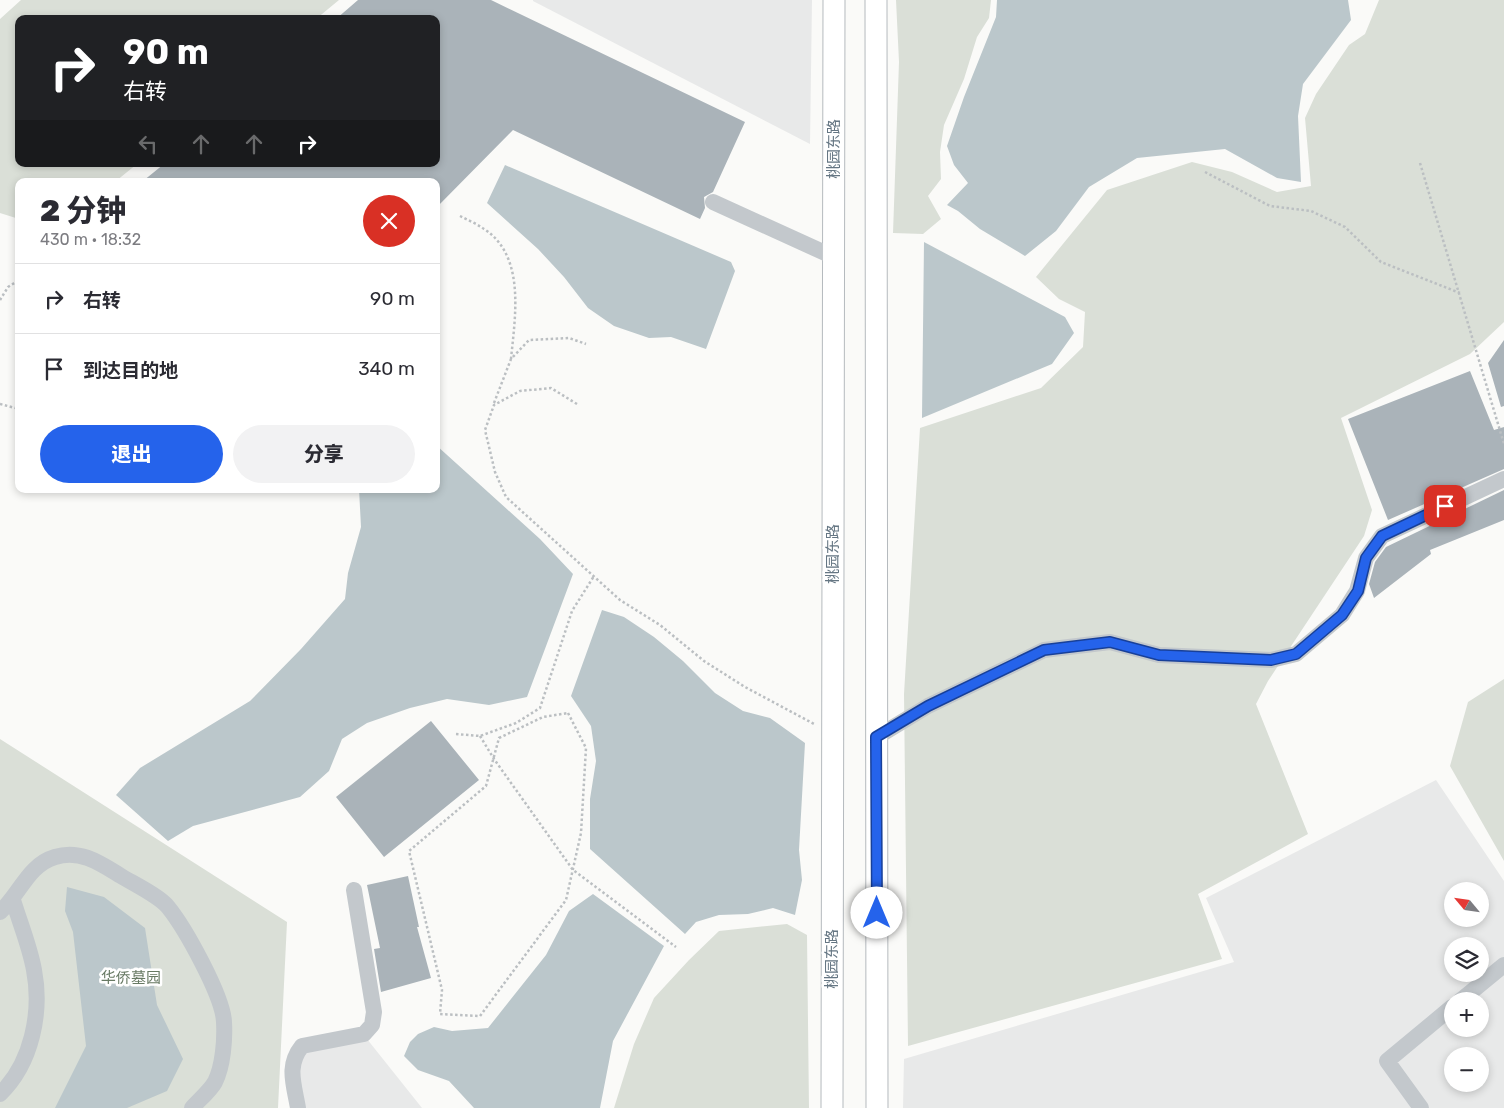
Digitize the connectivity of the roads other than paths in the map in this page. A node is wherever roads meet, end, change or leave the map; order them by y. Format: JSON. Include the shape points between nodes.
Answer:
{"nodes":[{"id":1,"x":834,"y":0,"type":"edge"},
{"id":2,"x":876,"y":0,"type":"edge"},
{"id":3,"x":713,"y":202,"type":"dead end"},
{"id":4,"x":834,"y":257,"type":"junction"},
{"id":5,"x":1504,"y":479,"type":"edge"},
{"id":6,"x":876,"y":737,"type":"junction"},
{"id":7,"x":354,"y":890,"type":"dead end"},
{"id":8,"x":13,"y":900,"type":"junction"},
{"id":9,"x":0,"y":912,"type":"edge"},
{"id":10,"x":1504,"y":965,"type":"edge"},
{"id":11,"x":1471,"y":992,"type":"edge"},
{"id":12,"x":1444,"y":1015,"type":"edge"},
{"id":13,"x":0,"y":1094,"type":"edge"},
{"id":14,"x":192,"y":1108,"type":"edge"},
{"id":15,"x":298,"y":1108,"type":"edge"},
{"id":16,"x":832,"y":1108,"type":"edge"},
{"id":17,"x":877,"y":1108,"type":"edge"},
{"id":18,"x":1420,"y":1108,"type":"edge"}],
"edges":[{"from":1,"to":4,"type":"main road","name":"桃园东路"},
{"from":2,"to":6,"type":"main road"},
{"from":3,"to":4,"type":"street"},
{"from":4,"to":16,"type":"main road","name":"桃园东路"},
{"from":5,"to":6,"type":"street","via":[[1382,536],[1366,558],[1358,591],[1342,615],[1296,654],[1271,660],[1169,656],[1110,642],[1044,650],[928,706]]},
{"from":6,"to":17,"type":"main road"},
{"from":7,"to":15,"type":"street","via":[[374,1012],[372,1025],[364,1034],[302,1046],[294,1056],[292,1070]]},
{"from":8,"to":9,"type":"street"},
{"from":8,"to":13,"type":"street","via":[[34,970],[37,1003],[33,1034],[21,1066]]},
{"from":8,"to":14,"type":"street","via":[[30,872],[52,858],[69,853],[95,860],[167,906],[188,938],[218,999],[224,1021],[222,1053],[214,1082]]},
{"from":10,"to":11,"type":"street"},
{"from":12,"to":18,"type":"street","via":[[1387,1062]]}]}
